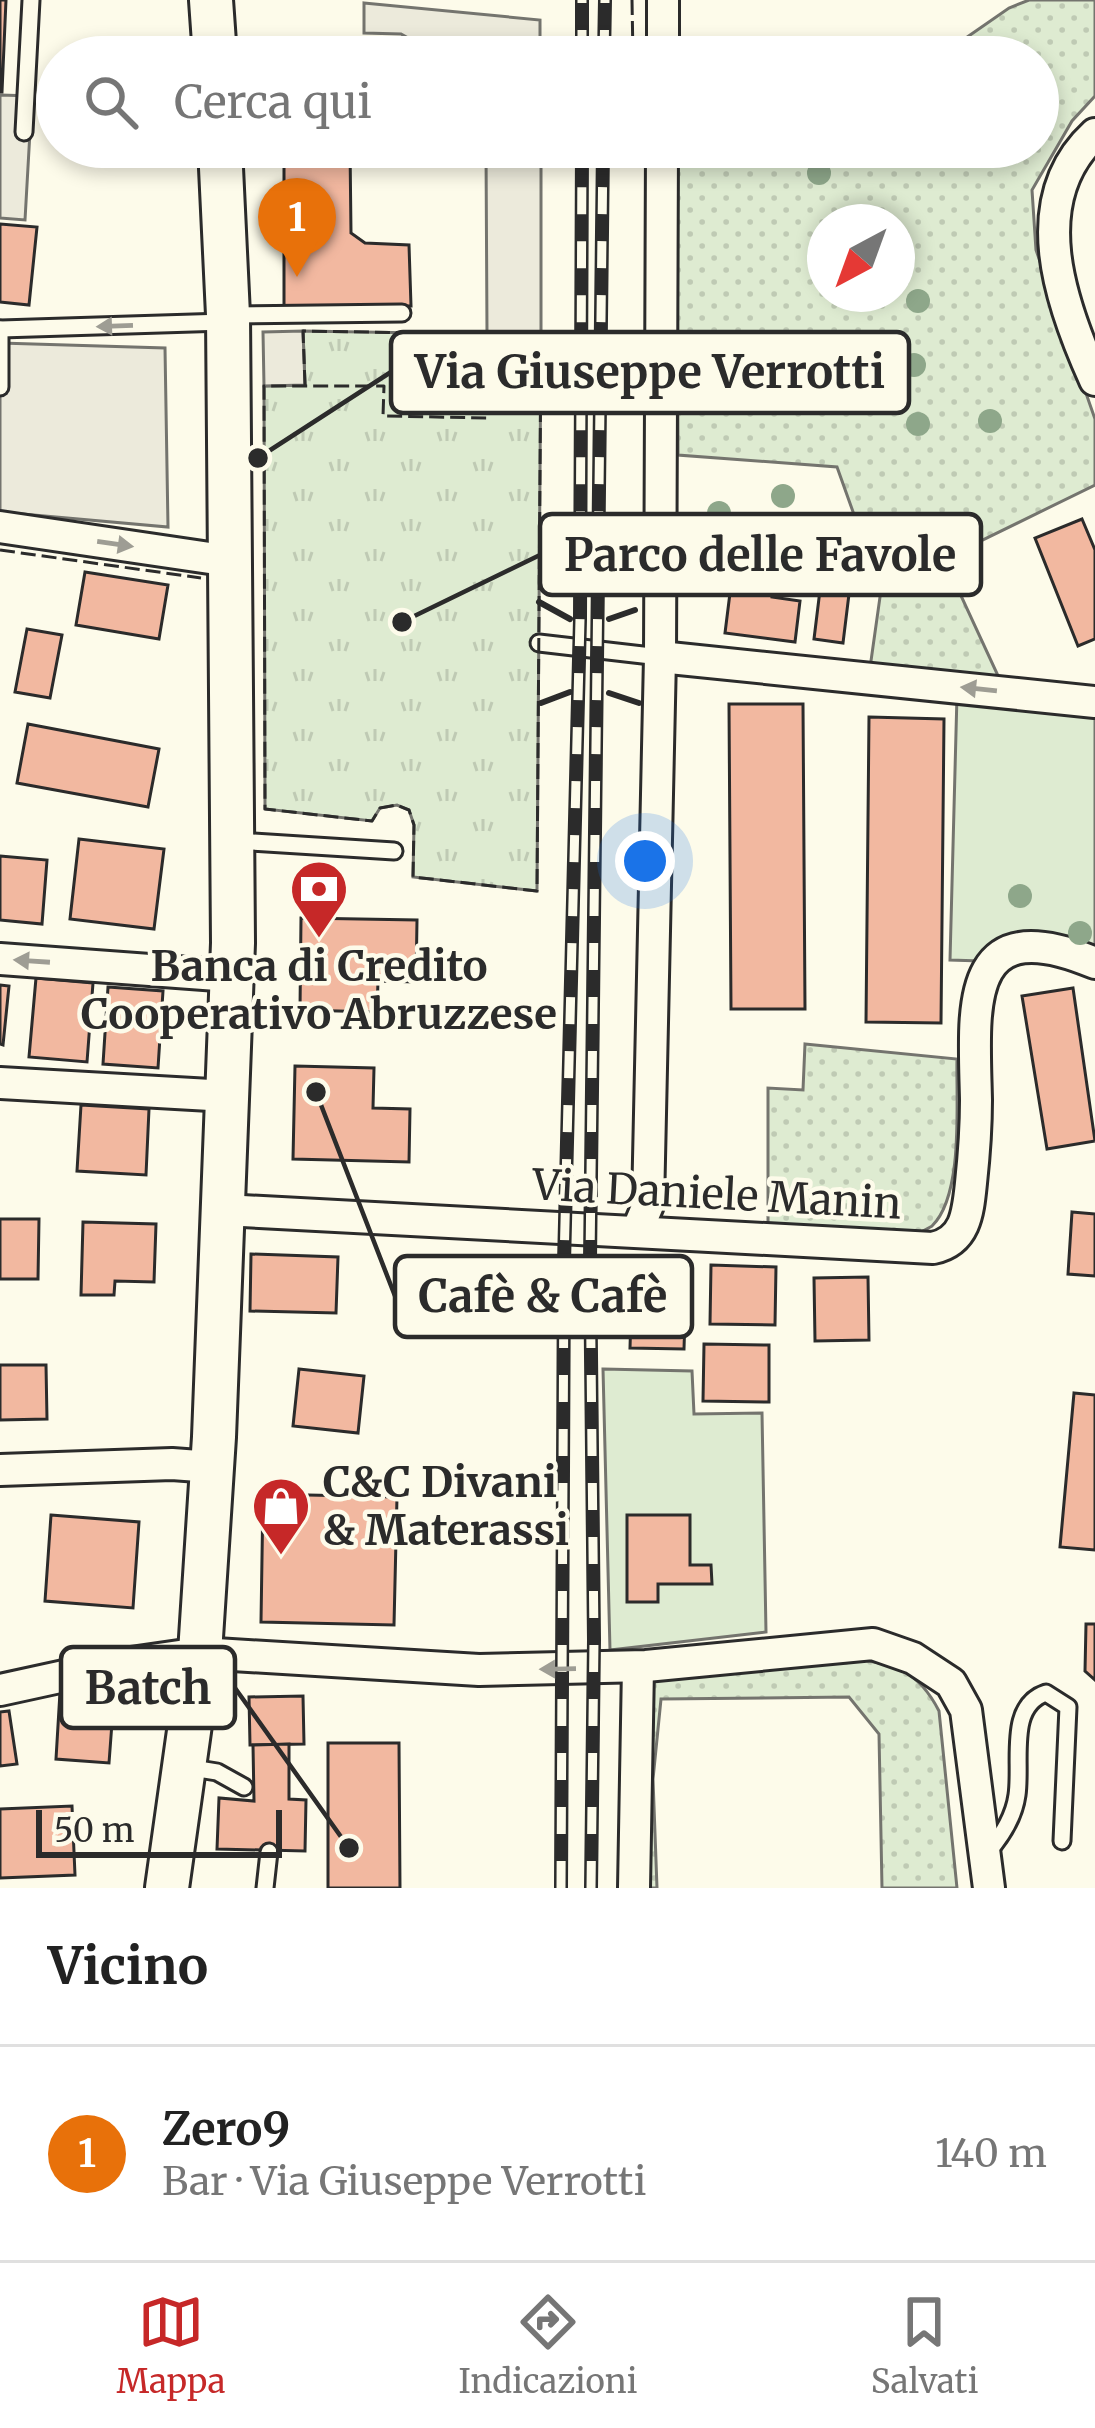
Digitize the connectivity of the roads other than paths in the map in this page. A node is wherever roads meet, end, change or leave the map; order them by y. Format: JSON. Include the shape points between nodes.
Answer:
{"nodes":[{"id":1,"x":31,"y":0,"type":"edge"},
{"id":2,"x":212,"y":0,"type":"edge"},
{"id":3,"x":663,"y":0,"type":"edge"},
{"id":4,"x":214,"y":36,"type":"edge"},
{"id":5,"x":663,"y":36,"type":"edge"},
{"id":6,"x":24,"y":132,"type":"dead end"},
{"id":7,"x":1095,"y":134,"type":"edge"},
{"id":8,"x":221,"y":168,"type":"edge"},
{"id":9,"x":662,"y":168,"type":"edge"},
{"id":10,"x":402,"y":313,"type":"dead end"},
{"id":11,"x":228,"y":318,"type":"junction"},
{"id":12,"x":1,"y":329,"type":"edge"},
{"id":13,"x":1095,"y":380,"type":"edge"},
{"id":14,"x":0,"y":387,"type":"edge"},
{"id":15,"x":0,"y":527,"type":"edge"},
{"id":16,"x":230,"y":561,"type":"junction"},
{"id":17,"x":539,"y":643,"type":"dead end"},
{"id":18,"x":660,"y":657,"type":"junction"},
{"id":19,"x":1095,"y":702,"type":"edge"},
{"id":20,"x":233,"y":841,"type":"junction"},
{"id":21,"x":394,"y":851,"type":"dead end"},
{"id":22,"x":0,"y":958,"type":"edge"},
{"id":23,"x":1095,"y":964,"type":"edge"},
{"id":24,"x":232,"y":976,"type":"junction"},
{"id":25,"x":0,"y":1083,"type":"edge"},
{"id":26,"x":228,"y":1096,"type":"junction"},
{"id":27,"x":224,"y":1210,"type":"junction"},
{"id":28,"x":637,"y":1231,"type":"junction"},
{"id":29,"x":212,"y":1467,"type":"junction"},
{"id":30,"x":0,"y":1470,"type":"edge"},
{"id":31,"x":200,"y":1653,"type":"junction"},
{"id":32,"x":638,"y":1667,"type":"junction"},
{"id":33,"x":0,"y":1690,"type":"edge"},
{"id":34,"x":186,"y":1767,"type":"junction"},
{"id":35,"x":244,"y":1787,"type":"dead end"},
{"id":36,"x":1062,"y":1841,"type":"dead end"},
{"id":37,"x":269,"y":1852,"type":"dead end"},
{"id":38,"x":985,"y":1855,"type":"junction"},
{"id":39,"x":167,"y":1888,"type":"edge"},
{"id":40,"x":265,"y":1888,"type":"edge"},
{"id":41,"x":634,"y":1888,"type":"edge"},
{"id":42,"x":989,"y":1888,"type":"edge"}],
"edges":[{"from":1,"to":6,"type":"lane"},
{"from":2,"to":4,"type":"street"},
{"from":3,"to":5,"type":"street"},
{"from":7,"to":13,"type":"street","via":[[1054,200],[1067,319]]},
{"from":8,"to":11,"type":"street"},
{"from":9,"to":18,"type":"street"},
{"from":10,"to":11,"type":"lane"},
{"from":11,"to":12,"type":"lane","one_way":true},
{"from":11,"to":16,"type":"street"},
{"from":12,"to":14,"type":"lane"},
{"from":15,"to":16,"type":"street","one_way":true},
{"from":16,"to":20,"type":"street"},
{"from":17,"to":18,"type":"lane"},
{"from":19,"to":18,"type":"street","one_way":true},
{"from":18,"to":28,"type":"street","via":[[648,1205]]},
{"from":20,"to":21,"type":"lane"},
{"from":20,"to":24,"type":"street"},
{"from":24,"to":22,"type":"street","one_way":true},
{"from":23,"to":28,"type":"street","name":"Via Daniele Manin","via":[[1054,949],[1018,949],[978,987],[968,1215],[944,1246]]},
{"from":24,"to":26,"type":"street"},
{"from":25,"to":26,"type":"street"},
{"from":26,"to":27,"type":"street"},
{"from":27,"to":28,"type":"street","name":"Via Daniele Manin"},
{"from":27,"to":29,"type":"street"},
{"from":29,"to":30,"type":"street"},
{"from":29,"to":31,"type":"street"},
{"from":32,"to":31,"type":"street","one_way":true,"via":[[479,1670]]},
{"from":31,"to":33,"type":"street"},
{"from":31,"to":34,"type":"street"},
{"from":32,"to":38,"type":"street","via":[[873,1644],[913,1658],[951,1683],[966,1710]]},
{"from":32,"to":41,"type":"street"},
{"from":34,"to":35,"type":"lane"},
{"from":34,"to":39,"type":"street"},
{"from":36,"to":38,"type":"lane","via":[[1067,1707],[1046,1694],[1022,1713],[1017,1798]]},
{"from":37,"to":40,"type":"lane"},
{"from":38,"to":42,"type":"street"}]}
